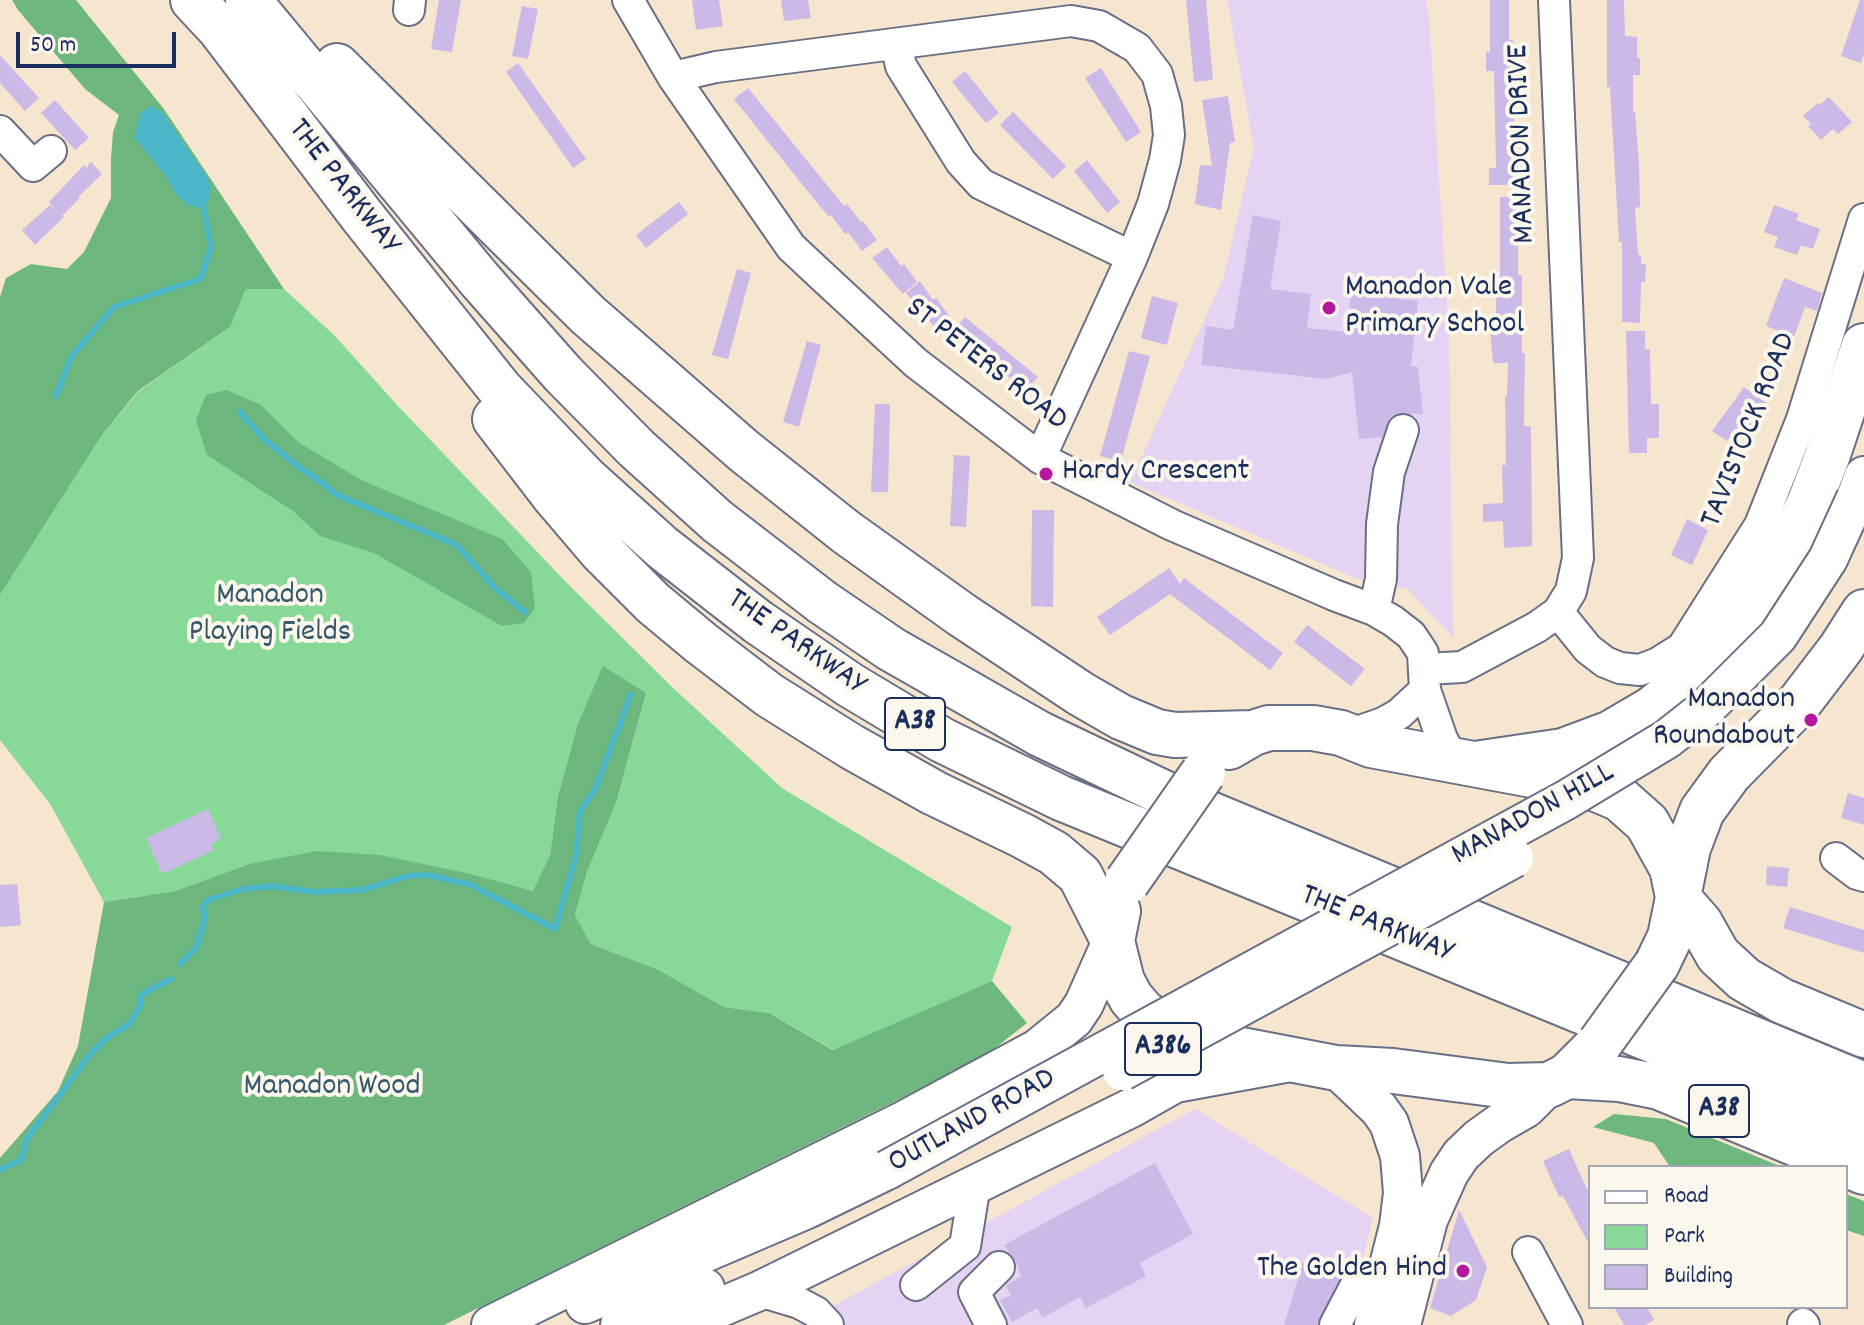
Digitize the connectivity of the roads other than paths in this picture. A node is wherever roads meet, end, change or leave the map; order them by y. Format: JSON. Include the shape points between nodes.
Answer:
{"nodes":[{"id":1,"x":193,"y":0,"type":"edge"},
{"id":2,"x":248,"y":0,"type":"edge"},
{"id":3,"x":269,"y":0,"type":"edge"},
{"id":4,"x":628,"y":0,"type":"edge"},
{"id":5,"x":1554,"y":0,"type":"edge"},
{"id":6,"x":896,"y":44,"type":"junction"},
{"id":7,"x":673,"y":77,"type":"junction"},
{"id":8,"x":0,"y":131,"type":"edge"},
{"id":9,"x":33,"y":167,"type":"dead end"},
{"id":10,"x":362,"y":216,"type":"junction"},
{"id":11,"x":1864,"y":219,"type":"edge"},
{"id":12,"x":1132,"y":257,"type":"junction"},
{"id":13,"x":1864,"y":346,"type":"edge"},
{"id":14,"x":1403,"y":430,"type":"dead end"},
{"id":15,"x":1040,"y":458,"type":"junction"},
{"id":16,"x":1860,"y":487,"type":"edge"},
{"id":17,"x":1864,"y":539,"type":"edge"},
{"id":18,"x":1374,"y":610,"type":"junction"},
{"id":19,"x":1558,"y":612,"type":"junction"},
{"id":20,"x":1861,"y":625,"type":"edge"},
{"id":21,"x":1425,"y":680,"type":"junction"},
{"id":22,"x":1253,"y":733,"type":"junction"},
{"id":23,"x":1341,"y":733,"type":"junction"},
{"id":24,"x":1464,"y":763,"type":"junction"},
{"id":25,"x":1836,"y":858,"type":"dead end"},
{"id":26,"x":1864,"y":876,"type":"edge"},
{"id":27,"x":1416,"y":895,"type":"junction"},
{"id":28,"x":1678,"y":897,"type":"junction"},
{"id":29,"x":1112,"y":940,"type":"junction"},
{"id":30,"x":1864,"y":1035,"type":"edge"},
{"id":31,"x":1316,"y":1064,"type":"junction"},
{"id":32,"x":1558,"y":1081,"type":"junction"},
{"id":33,"x":1864,"y":1085,"type":"edge"},
{"id":34,"x":1864,"y":1127,"type":"edge"},
{"id":35,"x":1847,"y":1165,"type":"edge"},
{"id":36,"x":891,"y":1182,"type":"junction"},
{"id":37,"x":975,"y":1184,"type":"junction"},
{"id":38,"x":1528,"y":1252,"type":"dead end"},
{"id":39,"x":999,"y":1267,"type":"dead end"},
{"id":40,"x":1388,"y":1276,"type":"junction"},
{"id":41,"x":916,"y":1285,"type":"dead end"},
{"id":42,"x":759,"y":1291,"type":"junction"},
{"id":43,"x":491,"y":1325,"type":"edge"},
{"id":44,"x":530,"y":1325,"type":"edge"},
{"id":45,"x":620,"y":1325,"type":"edge"},
{"id":46,"x":679,"y":1325,"type":"edge"},
{"id":47,"x":828,"y":1325,"type":"edge"},
{"id":48,"x":991,"y":1325,"type":"edge"},
{"id":49,"x":1335,"y":1325,"type":"edge"},
{"id":50,"x":1374,"y":1325,"type":"edge"},
{"id":51,"x":1401,"y":1325,"type":"edge"},
{"id":52,"x":1567,"y":1325,"type":"edge"}],
"edges":[{"from":1,"to":10,"type":"highway","name":"THE PARKWAY","number":"A38"},
{"from":2,"to":33,"type":"highway","name":"THE PARKWAY","number":"A38","via":[[480,280],[625,437],[717,521],[891,649],[1040,734],[1193,807]]},
{"from":3,"to":22,"type":"highway","via":[[588,315],[846,532],[962,615],[1121,717],[1175,735]]},
{"from":4,"to":7,"type":"street","name":"ST PETERS ROAD"},
{"from":5,"to":19,"type":"street","name":"MANADON DRIVE","via":[[1578,558],[1571,591]]},
{"from":6,"to":7,"type":"street"},
{"from":6,"to":12,"type":"street","via":[[901,66],[961,162],[981,184]]},
{"from":6,"to":12,"type":"street","via":[[1071,21],[1099,26],[1137,48],[1157,74],[1169,135],[1153,204]]},
{"from":7,"to":15,"type":"street","name":"ST PETERS ROAD","via":[[791,247],[916,363]]},
{"from":8,"to":9,"type":"street"},
{"from":10,"to":29,"type":"highway","number":"A38","via":[[388,279],[555,497],[653,603],[769,695],[840,740],[1054,853],[1080,875]]},
{"from":10,"to":34,"type":"highway","name":"THE PARKWAY","number":"A38","via":[[500,389],[585,478],[663,548],[850,685],[942,740],[1061,798]]},
{"from":11,"to":19,"type":"street","name":"TAVISTOCK ROAD","via":[[1802,419],[1760,525],[1682,648],[1640,670],[1620,668],[1588,649]]},
{"from":12,"to":15,"type":"street"},
{"from":13,"to":24,"type":"highway","via":[[1827,457],[1787,550],[1747,613],[1716,649],[1652,709],[1611,733],[1563,751]]},
{"from":14,"to":18,"type":"street","via":[[1389,472]]},
{"from":15,"to":18,"type":"street","name":"ST PETERS ROAD","via":[[1172,525]]},
{"from":16,"to":27,"type":"main road","name":"MANADON HILL","number":"A386","bridge":true,"via":[[1828,559],[1778,636],[1705,709],[1624,767]]},
{"from":17,"to":27,"type":"main road","name":"MANADON HILL","number":"A386","bridge":true,"via":[[1833,597],[1768,683],[1692,747],[1635,787]]},
{"from":18,"to":21,"type":"street","name":"ST PETERS ROAD","via":[[1411,635],[1423,653]]},
{"from":19,"to":21,"type":"street","via":[[1462,667]]},
{"from":20,"to":28,"type":"highway","via":[[1799,703],[1714,791],[1693,830]]},
{"from":21,"to":23,"type":"street","via":[[1399,714]]},
{"from":21,"to":24,"type":"street","name":"ST PETERS ROAD","via":[[1442,739]]},
{"from":22,"to":23,"type":"highway","via":[[1290,726]]},
{"from":22,"to":29,"type":"highway","bridge":true,"via":[[1221,753],[1203,773],[1127,882]]},
{"from":23,"to":24,"type":"highway","via":[[1371,745]]},
{"from":24,"to":28,"type":"highway","via":[[1575,783],[1620,799],[1656,836],[1672,868]]},
{"from":25,"to":26,"type":"street"},
{"from":27,"to":36,"type":"main road","name":"OUTLAND ROAD","number":"A386","bridge":true},
{"from":28,"to":30,"type":"highway","via":[[1718,955],[1744,979]]},
{"from":28,"to":32,"type":"highway","bridge":true,"via":[[1670,937],[1657,964],[1600,1043]]},
{"from":29,"to":31,"type":"highway","via":[[1131,998],[1165,1026],[1221,1046]]},
{"from":29,"to":43,"type":"main road","via":[[1079,1012],[1037,1049]]},
{"from":31,"to":32,"type":"highway","via":[[1496,1086]]},
{"from":31,"to":37,"type":"main road","via":[[1175,1083]]},
{"from":31,"to":40,"type":"main road","via":[[1379,1109],[1389,1123],[1400,1156],[1403,1193]]},
{"from":32,"to":35,"type":"highway","number":"A38","via":[[1619,1079],[1659,1087]]},
{"from":32,"to":51,"type":"main road","via":[[1479,1138],[1449,1173],[1428,1220]]},
{"from":36,"to":44,"type":"main road","name":"OUTLAND ROAD","number":"A386","via":[[794,1215]]},
{"from":36,"to":45,"type":"main road","name":"OUTLAND ROAD","number":"A386","via":[[731,1277]]},
{"from":37,"to":41,"type":"street","via":[[965,1246]]},
{"from":37,"to":42,"type":"main road"},
{"from":38,"to":52,"type":"street"},
{"from":39,"to":48,"type":"street","via":[[974,1292]]},
{"from":40,"to":49,"type":"street","via":[[1365,1277],[1357,1283]]},
{"from":40,"to":50,"type":"main road"},
{"from":42,"to":46,"type":"main road"},
{"from":42,"to":47,"type":"street","via":[[799,1303]]}]}
